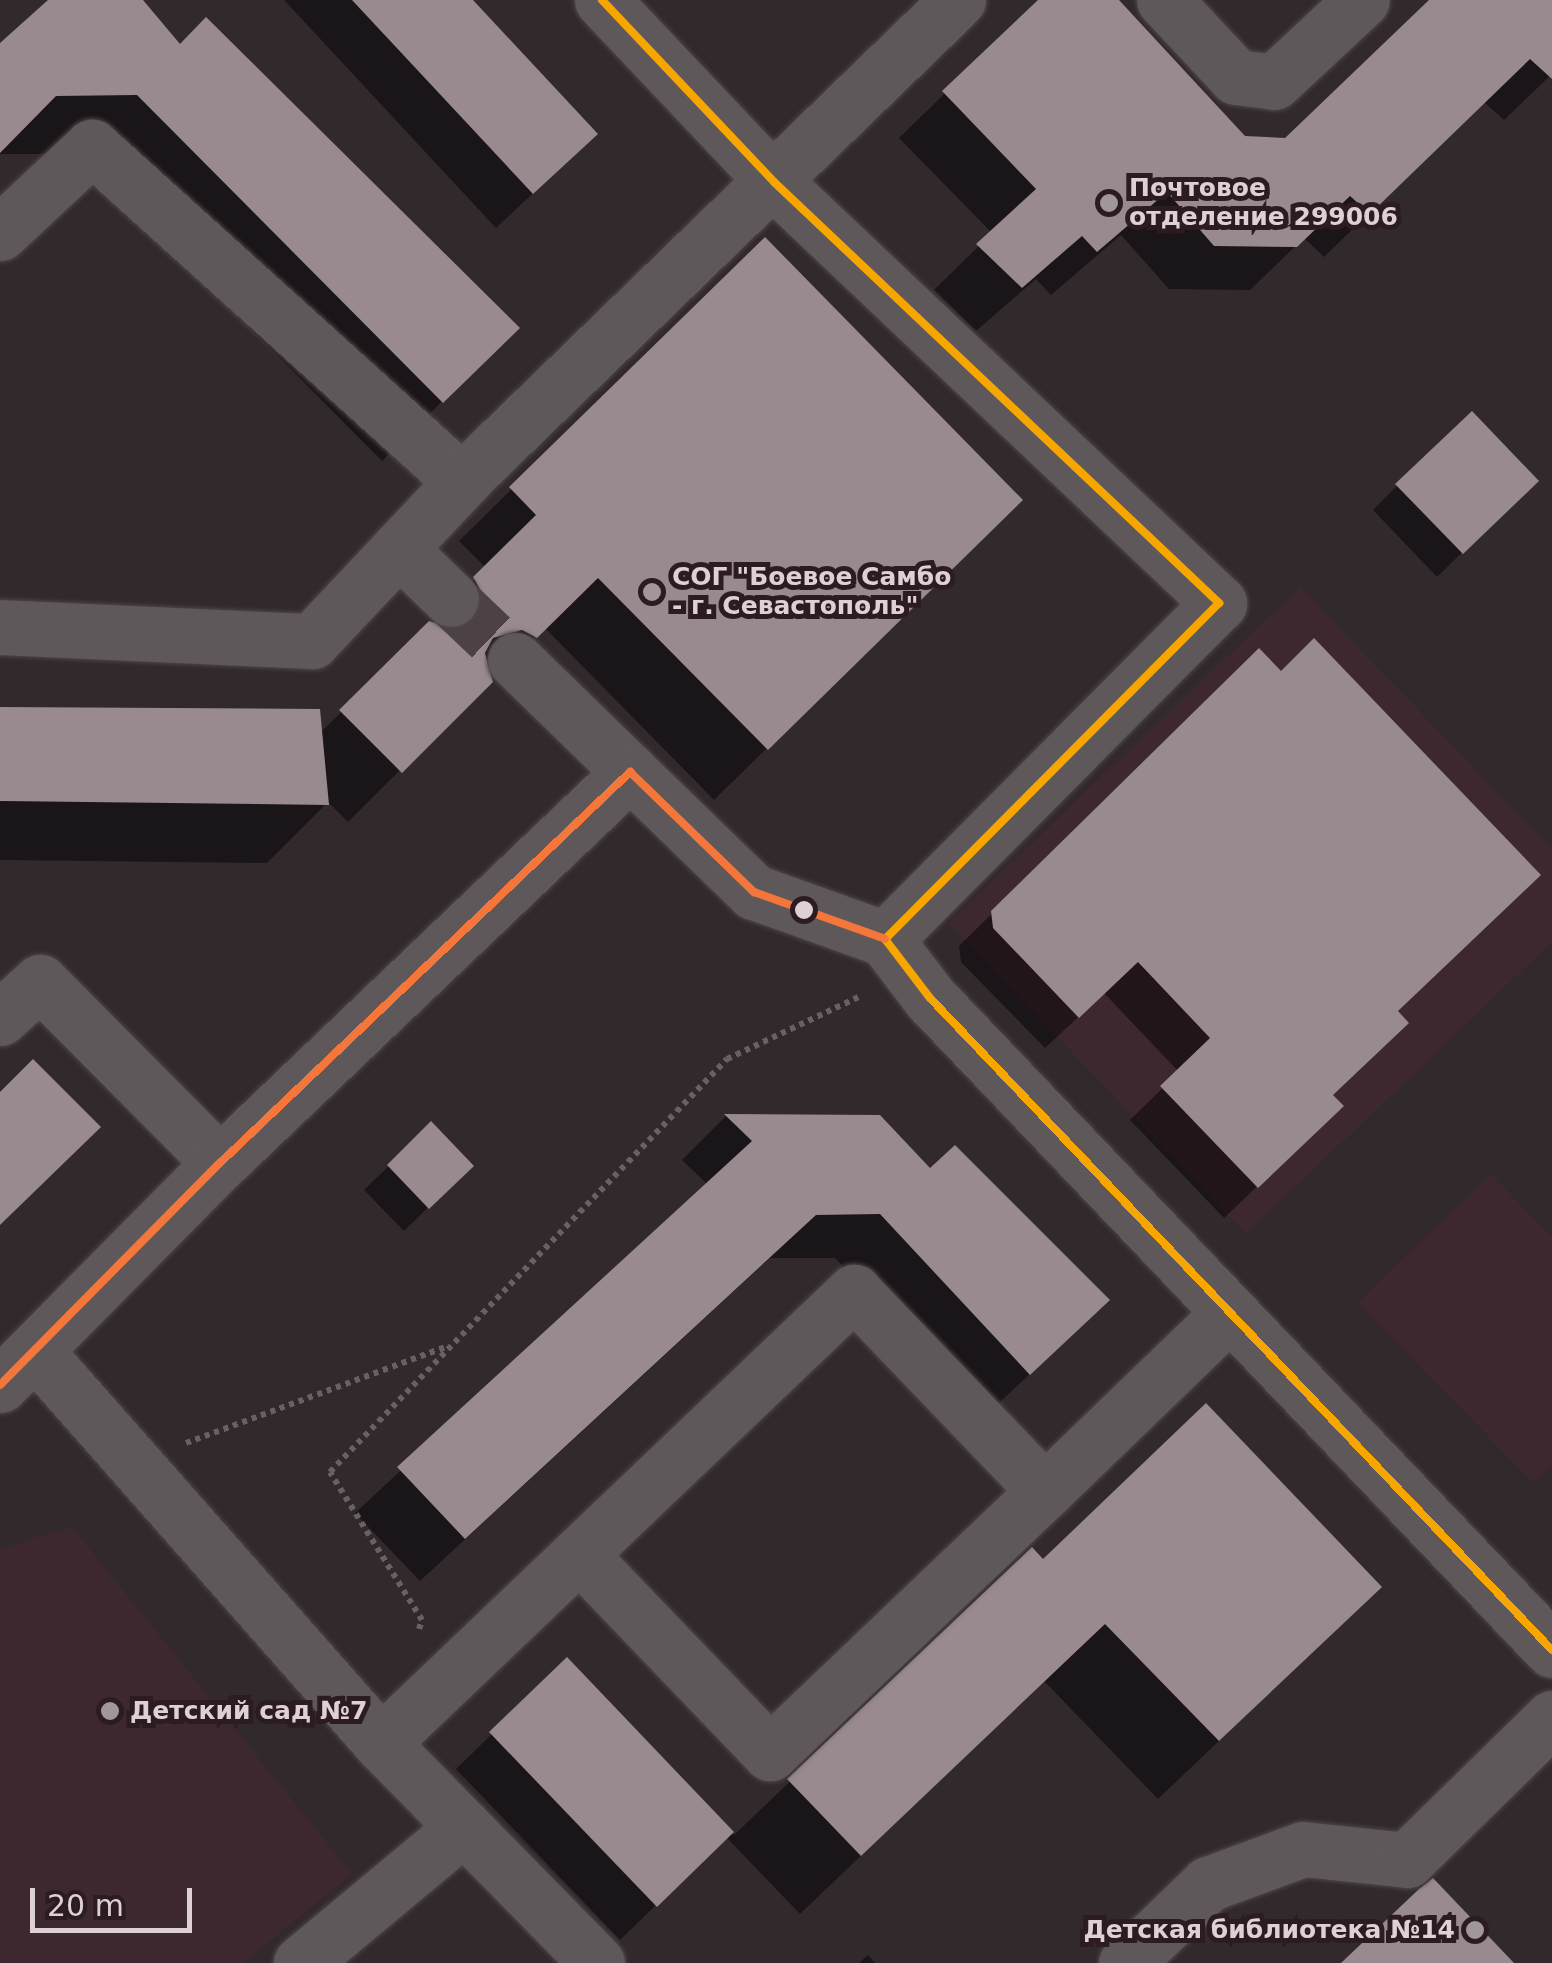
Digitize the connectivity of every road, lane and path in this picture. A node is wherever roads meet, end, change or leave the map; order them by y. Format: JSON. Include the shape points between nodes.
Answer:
{"nodes":[{"id":1,"x":602,"y":0,"type":"edge"},
{"id":2,"x":958,"y":0,"type":"edge"},
{"id":3,"x":1164,"y":0,"type":"edge"},
{"id":4,"x":1362,"y":0,"type":"edge"},
{"id":5,"x":774,"y":182,"type":"junction"},
{"id":6,"x":0,"y":233,"type":"edge"},
{"id":7,"x":462,"y":482,"type":"junction"},
{"id":8,"x":399,"y":549,"type":"junction"},
{"id":9,"x":451,"y":599,"type":"tunnel mouth"},
{"id":10,"x":0,"y":627,"type":"edge"},
{"id":11,"x":514,"y":660,"type":"tunnel mouth"},
{"id":12,"x":630,"y":772,"type":"junction"},
{"id":13,"x":885,"y":939,"type":"junction"},
{"id":14,"x":870,"y":992,"type":"dead end"},
{"id":15,"x":0,"y":1018,"type":"edge"},
{"id":16,"x":220,"y":1164,"type":"junction"},
{"id":17,"x":1228,"y":1314,"type":"junction"},
{"id":18,"x":448,"y":1347,"type":"junction"},
{"id":19,"x":18,"y":1368,"type":"edge"},
{"id":20,"x":135,"y":1462,"type":"junction"},
{"id":21,"x":1045,"y":1491,"type":"junction"},
{"id":22,"x":579,"y":1554,"type":"junction"},
{"id":23,"x":422,"y":1620,"type":"dead end"},
{"id":24,"x":1552,"y":1650,"type":"edge"},
{"id":25,"x":1552,"y":1718,"type":"edge"},
{"id":26,"x":382,"y":1742,"type":"junction"},
{"id":27,"x":464,"y":1827,"type":"junction"},
{"id":28,"x":302,"y":1963,"type":"edge"},
{"id":29,"x":598,"y":1963,"type":"edge"},
{"id":30,"x":1126,"y":1963,"type":"edge"}],
"edges":[{"from":1,"to":5,"type":"street"},
{"from":2,"to":5,"type":"street"},
{"from":3,"to":4,"type":"street","via":[[1236,77],[1274,82]]},
{"from":5,"to":7,"type":"street"},
{"from":5,"to":13,"type":"street","via":[[1218,603]]},
{"from":6,"to":7,"type":"street","via":[[92,147]]},
{"from":7,"to":8,"type":"street"},
{"from":8,"to":9,"type":"street"},
{"from":8,"to":10,"type":"street","via":[[312,641]]},
{"from":11,"to":12,"type":"street"},
{"from":12,"to":13,"type":"street","via":[[754,892]]},
{"from":12,"to":16,"type":"street"},
{"from":13,"to":17,"type":"street","via":[[930,998]]},
{"from":14,"to":18,"type":"path","via":[[727,1060]]},
{"from":15,"to":16,"type":"street","via":[[40,982]]},
{"from":16,"to":19,"type":"street"},
{"from":17,"to":21,"type":"street"},
{"from":17,"to":24,"type":"street"},
{"from":18,"to":20,"type":"path"},
{"from":18,"to":23,"type":"path","via":[[330,1472]]},
{"from":19,"to":20,"type":"street"},
{"from":20,"to":26,"type":"street"},
{"from":21,"to":22,"type":"street","via":[[854,1292]]},
{"from":21,"to":22,"type":"street","via":[[770,1753]]},
{"from":22,"to":26,"type":"street"},
{"from":25,"to":30,"type":"street","via":[[1407,1860],[1303,1849],[1208,1884]]},
{"from":26,"to":27,"type":"street"},
{"from":27,"to":28,"type":"street"},
{"from":27,"to":29,"type":"street"}]}
